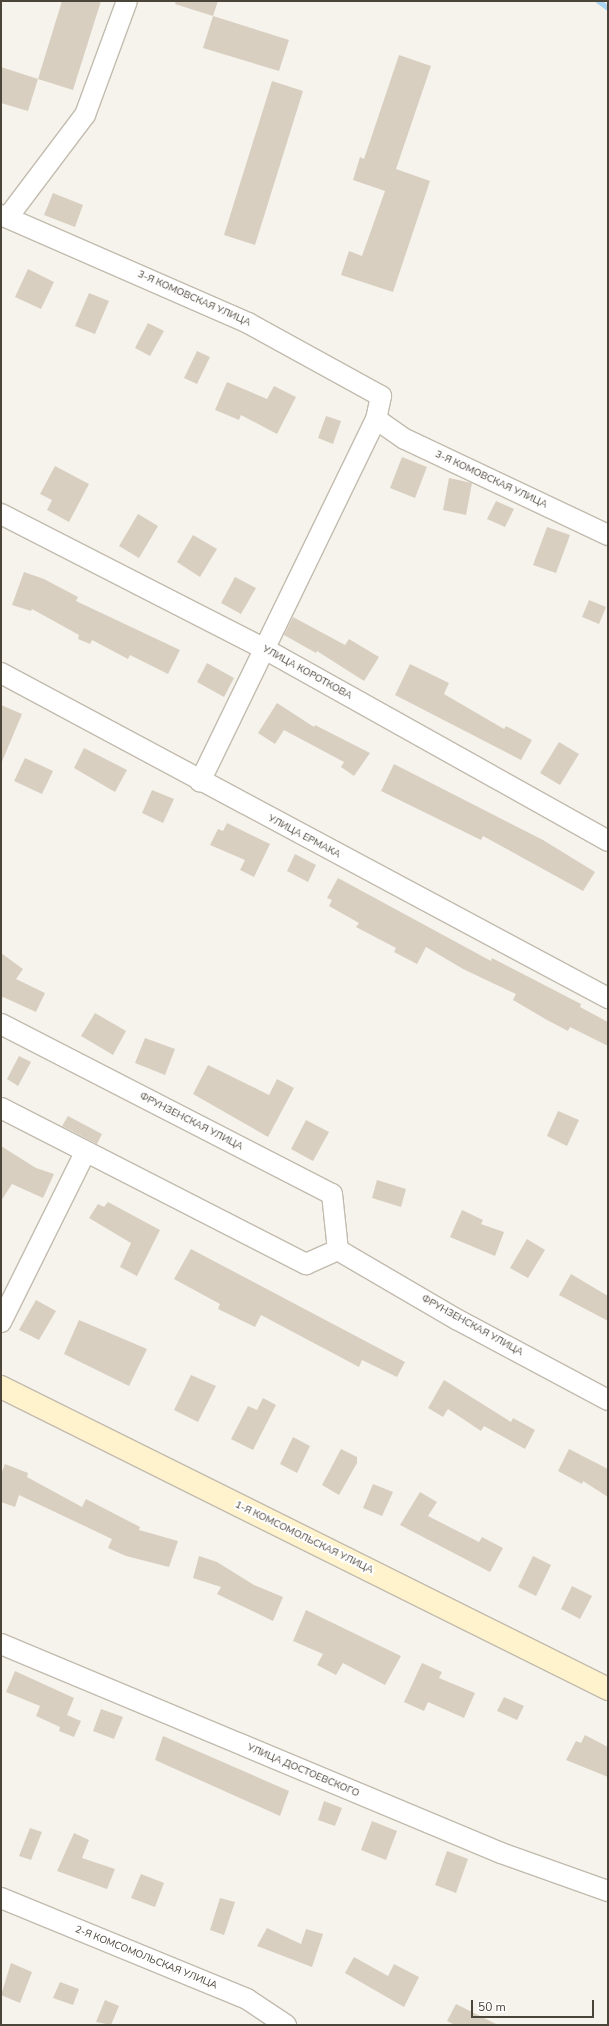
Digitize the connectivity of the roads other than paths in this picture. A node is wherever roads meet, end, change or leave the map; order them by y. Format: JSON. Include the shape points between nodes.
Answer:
{"nodes":[{"id":1,"x":127,"y":1,"type":"edge"},
{"id":2,"x":4,"y":216,"type":"edge"},
{"id":3,"x":376,"y":420,"type":"junction"},
{"id":4,"x":1,"y":514,"type":"edge"},
{"id":5,"x":608,"y":535,"type":"edge"},
{"id":6,"x":263,"y":648,"type":"junction"},
{"id":7,"x":1,"y":673,"type":"edge"},
{"id":8,"x":200,"y":782,"type":"junction"},
{"id":9,"x":608,"y":841,"type":"edge"},
{"id":10,"x":608,"y":998,"type":"edge"},
{"id":11,"x":1,"y":1024,"type":"edge"},
{"id":12,"x":1,"y":1108,"type":"edge"},
{"id":13,"x":85,"y":1153,"type":"junction"},
{"id":14,"x":338,"y":1250,"type":"junction"},
{"id":15,"x":1,"y":1322,"type":"edge"},
{"id":16,"x":1,"y":1387,"type":"edge"},
{"id":17,"x":608,"y":1400,"type":"edge"},
{"id":18,"x":1,"y":1644,"type":"edge"},
{"id":19,"x":608,"y":1689,"type":"edge"},
{"id":20,"x":608,"y":1891,"type":"edge"},
{"id":21,"x":1,"y":1898,"type":"edge"},
{"id":22,"x":286,"y":2025,"type":"edge"}],
"edges":[{"from":1,"to":2,"type":"street","via":[[85,115]]},
{"from":2,"to":3,"type":"street","name":"3-Я КОМОВСКАЯ УЛИЦА","via":[[248,323],[381,396]]},
{"from":3,"to":5,"type":"street","name":"3-Я КОМОВСКАЯ УЛИЦА","via":[[405,439]]},
{"from":3,"to":6,"type":"street"},
{"from":4,"to":6,"type":"street","name":"УЛИЦА КОРОТКОВА"},
{"from":6,"to":8,"type":"street"},
{"from":6,"to":9,"type":"street","name":"УЛИЦА КОРОТКОВА"},
{"from":7,"to":8,"type":"street","name":"УЛИЦА ЕРМАКА"},
{"from":8,"to":10,"type":"street","name":"УЛИЦА ЕРМАКА"},
{"from":11,"to":14,"type":"street","name":"ФРУНЗЕНСКАЯ УЛИЦА","via":[[332,1194]]},
{"from":12,"to":13,"type":"street"},
{"from":13,"to":14,"type":"street","via":[[306,1264]]},
{"from":13,"to":15,"type":"street"},
{"from":14,"to":17,"type":"street","name":"ФРУНЗЕНСКАЯ УЛИЦА","via":[[458,1320]]},
{"from":16,"to":19,"type":"main road","name":"1-Я КОМСОМОЛЬСКАЯ УЛИЦА"},
{"from":18,"to":20,"type":"street","name":"УЛИЦА ДОСТОЕВСКОГО","via":[[501,1854]]},
{"from":21,"to":22,"type":"street","name":"2-Я КОМСОМОЛЬСКАЯ УЛИЦА","via":[[247,1999]]}]}
